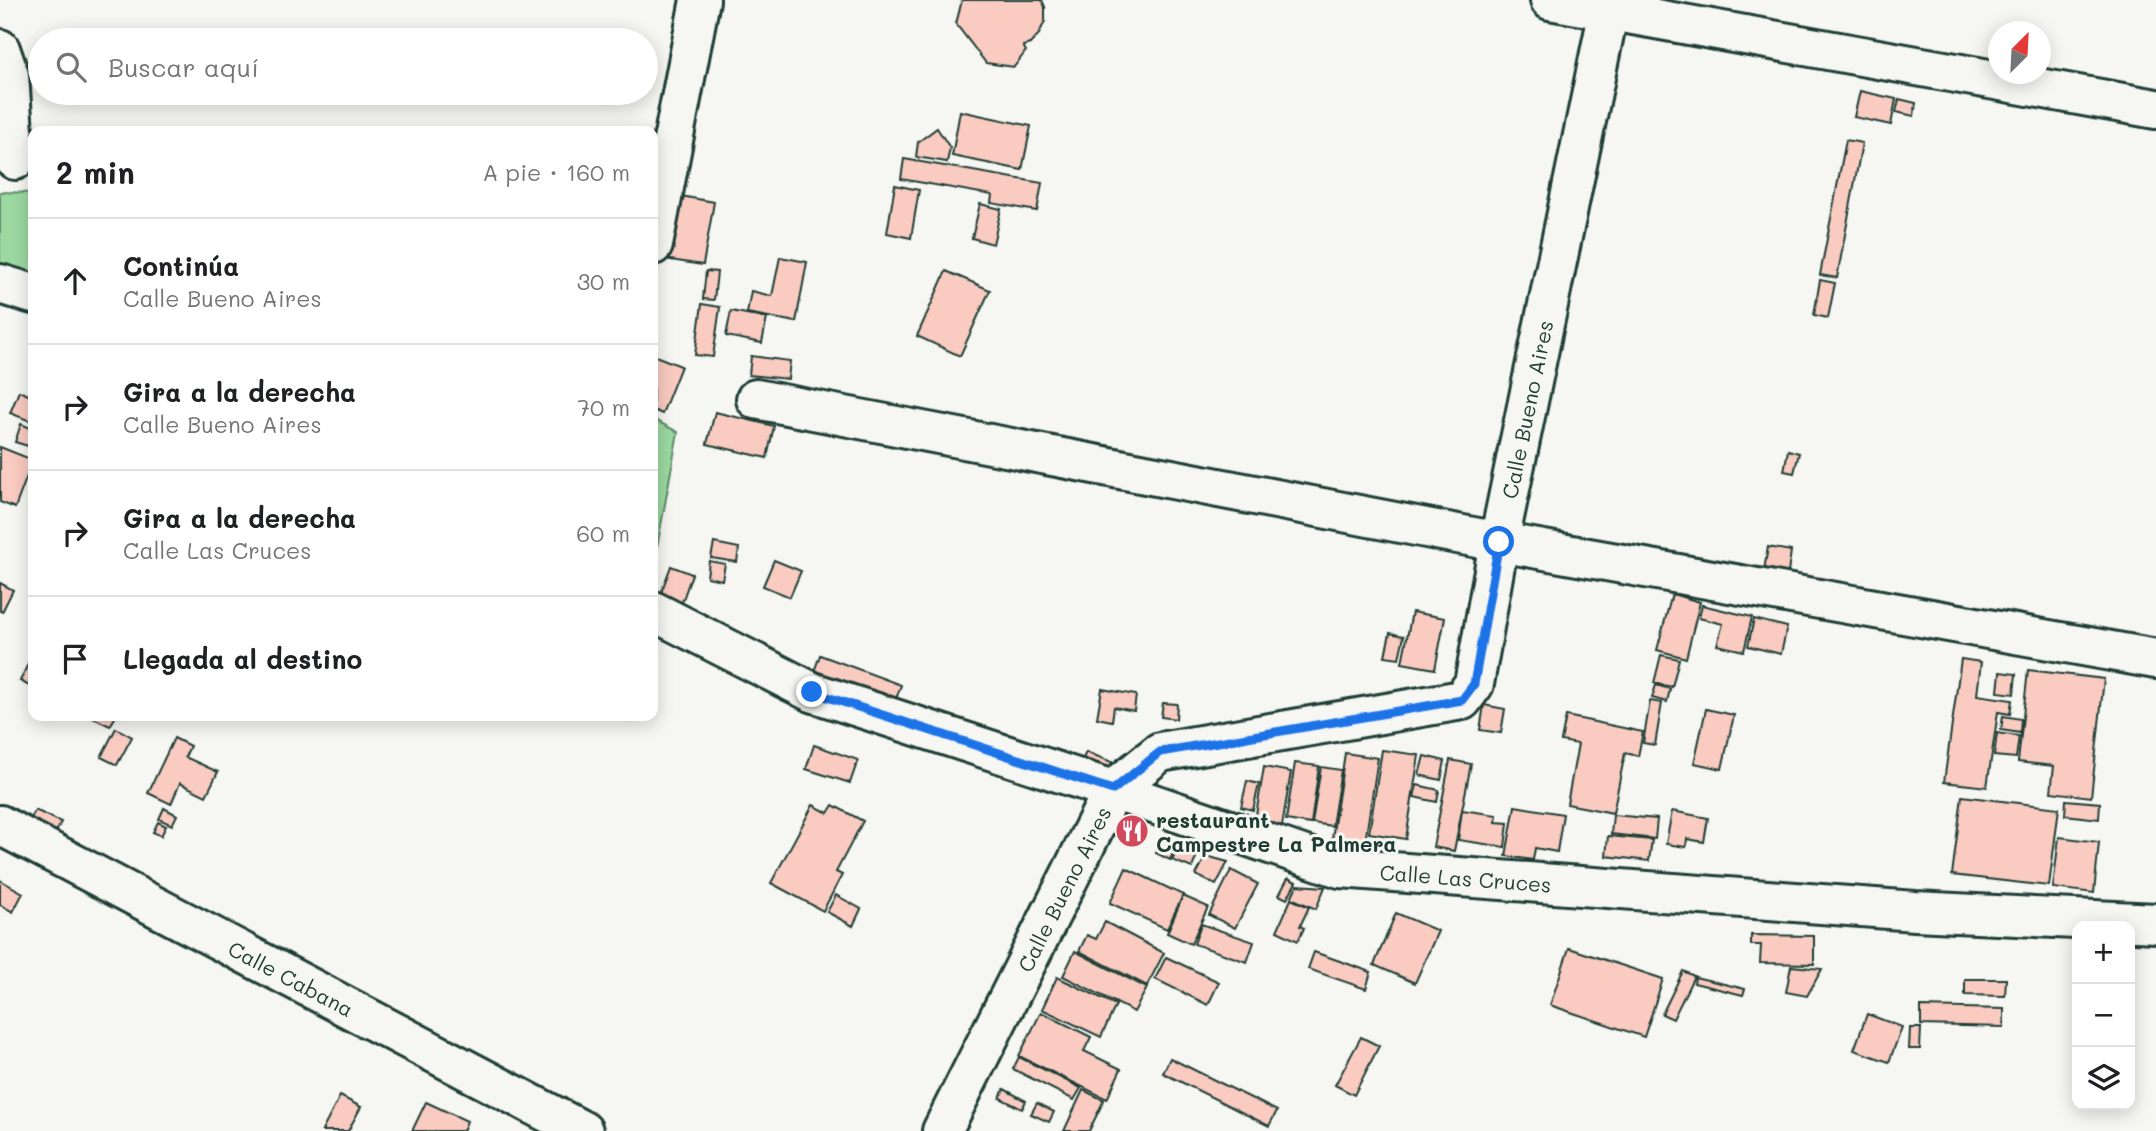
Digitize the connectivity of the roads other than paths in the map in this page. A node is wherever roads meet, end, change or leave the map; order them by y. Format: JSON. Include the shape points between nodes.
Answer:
{"nodes":[{"id":1,"x":700,"y":0,"type":"edge"},
{"id":2,"x":1550,"y":0,"type":"edge"},
{"id":3,"x":1610,"y":6,"type":"edge"},
{"id":4,"x":0,"y":49,"type":"edge"},
{"id":5,"x":2156,"y":109,"type":"edge"},
{"id":6,"x":16,"y":160,"type":"edge"},
{"id":7,"x":658,"y":219,"type":"edge"},
{"id":8,"x":0,"y":284,"type":"edge"},
{"id":9,"x":28,"y":292,"type":"edge"},
{"id":10,"x":756,"y":399,"type":"dead end"},
{"id":11,"x":1499,"y":542,"type":"junction"},
{"id":12,"x":658,"y":614,"type":"edge"},
{"id":13,"x":2156,"y":659,"type":"edge"},
{"id":14,"x":1113,"y":790,"type":"junction"},
{"id":15,"x":0,"y":825,"type":"edge"},
{"id":16,"x":2156,"y":923,"type":"edge"},
{"id":17,"x":583,"y":1131,"type":"edge"},
{"id":18,"x":942,"y":1131,"type":"edge"}],
"edges":[{"from":1,"to":7,"type":"street"},
{"from":2,"to":3,"type":"street"},
{"from":3,"to":5,"type":"street"},
{"from":3,"to":11,"type":"street","name":"Calle Bueno Aires"},
{"from":4,"to":6,"type":"street","via":[[9,75]]},
{"from":8,"to":9,"type":"street"},
{"from":10,"to":11,"type":"street"},
{"from":11,"to":13,"type":"street"},
{"from":11,"to":14,"type":"street","name":"Calle Bueno Aires","via":[[1474,684],[1462,700],[1160,752]]},
{"from":12,"to":14,"type":"street","name":"Calle Las Cruces","via":[[812,692]]},
{"from":14,"to":16,"type":"street","name":"Calle Las Cruces","via":[[1340,868],[1915,911]]},
{"from":14,"to":18,"type":"street","name":"Calle Bueno Aires"},
{"from":15,"to":17,"type":"street","name":"Calle Cabana"}]}
